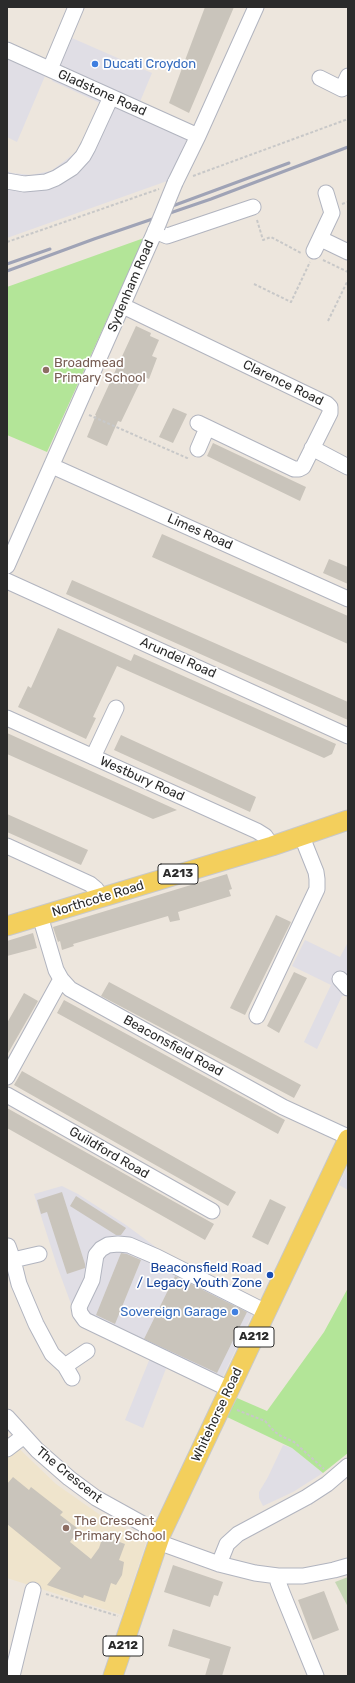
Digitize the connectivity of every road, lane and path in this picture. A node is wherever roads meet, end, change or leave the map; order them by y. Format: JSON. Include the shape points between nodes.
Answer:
{"nodes":[{"id":1,"x":76,"y":7,"type":"edge"},
{"id":2,"x":256,"y":7,"type":"edge"},
{"id":3,"x":7,"y":50,"type":"edge"},
{"id":4,"x":50,"y":69,"type":"junction"},
{"id":5,"x":348,"y":76,"type":"edge"},
{"id":6,"x":320,"y":78,"type":"dead end"},
{"id":7,"x":111,"y":98,"type":"junction"},
{"id":8,"x":348,"y":119,"type":"edge"},
{"id":9,"x":198,"y":136,"type":"junction"},
{"id":10,"x":7,"y":181,"type":"edge"},
{"id":11,"x":175,"y":183,"type":"junction"},
{"id":12,"x":326,"y":193,"type":"dead end"},
{"id":13,"x":253,"y":207,"type":"joint"},
{"id":14,"x":156,"y":229,"type":"junction"},
{"id":15,"x":7,"y":242,"type":"edge"},
{"id":16,"x":316,"y":248,"type":"junction"},
{"id":17,"x":348,"y":252,"type":"edge"},
{"id":18,"x":348,"y":272,"type":"edge"},
{"id":19,"x":348,"y":280,"type":"edge"},
{"id":20,"x":254,"y":284,"type":"dead end"},
{"id":21,"x":123,"y":306,"type":"junction"},
{"id":22,"x":328,"y":321,"type":"dead end"},
{"id":23,"x":76,"y":410,"type":"junction"},
{"id":24,"x":312,"y":448,"type":"junction"},
{"id":25,"x":198,"y":449,"type":"joint"},
{"id":26,"x":52,"y":466,"type":"junction"},
{"id":27,"x":348,"y":467,"type":"edge"},
{"id":28,"x":7,"y":566,"type":"edge"},
{"id":29,"x":7,"y":581,"type":"edge"},
{"id":30,"x":348,"y":599,"type":"edge"},
{"id":31,"x":116,"y":708,"type":"dead end"},
{"id":32,"x":7,"y":718,"type":"edge"},
{"id":33,"x":348,"y":736,"type":"edge"},
{"id":34,"x":93,"y":757,"type":"junction"},
{"id":35,"x":348,"y":820,"type":"edge"},
{"id":36,"x":302,"y":837,"type":"junction"},
{"id":37,"x":7,"y":846,"type":"edge"},
{"id":38,"x":272,"y":846,"type":"junction"},
{"id":39,"x":101,"y":898,"type":"junction"},
{"id":40,"x":40,"y":916,"type":"junction"},
{"id":41,"x":7,"y":926,"type":"edge"},
{"id":42,"x":61,"y":979,"type":"junction"},
{"id":43,"x":257,"y":1016,"type":"dead end"},
{"id":44,"x":7,"y":1077,"type":"edge"},
{"id":45,"x":7,"y":1094,"type":"edge"},
{"id":46,"x":348,"y":1138,"type":"edge"},
{"id":47,"x":212,"y":1211,"type":"dead end"},
{"id":48,"x":39,"y":1254,"type":"dead end"},
{"id":49,"x":13,"y":1285,"type":"edge"},
{"id":50,"x":266,"y":1312,"type":"junction"},
{"id":51,"x":87,"y":1351,"type":"dead end"},
{"id":52,"x":226,"y":1396,"type":"junction"},
{"id":53,"x":7,"y":1417,"type":"edge"},
{"id":54,"x":24,"y":1436,"type":"junction"},
{"id":55,"x":7,"y":1449,"type":"edge"},
{"id":56,"x":348,"y":1466,"type":"edge"},
{"id":57,"x":333,"y":1479,"type":"junction"},
{"id":58,"x":159,"y":1538,"type":"junction"},
{"id":59,"x":219,"y":1564,"type":"junction"},
{"id":60,"x":348,"y":1566,"type":"edge"},
{"id":61,"x":278,"y":1576,"type":"junction"},
{"id":62,"x":33,"y":1590,"type":"joint"},
{"id":63,"x":131,"y":1620,"type":"junction"},
{"id":64,"x":12,"y":1676,"type":"edge"},
{"id":65,"x":113,"y":1676,"type":"edge"},
{"id":66,"x":316,"y":1676,"type":"edge"}],
"edges":[{"from":1,"to":4,"type":"street"},
{"from":2,"to":9,"type":"street","name":"Sydenham Road"},
{"from":3,"to":4,"type":"street","name":"Gladstone Road"},
{"from":4,"to":7,"type":"street","name":"Gladstone Road"},
{"from":5,"to":6,"type":"street","via":[[342,88]]},
{"from":7,"to":9,"type":"street","name":"Gladstone Road"},
{"from":7,"to":10,"type":"street","via":[[88,147],[72,168],[46,182],[24,184]]},
{"from":8,"to":11,"type":"path"},
{"from":9,"to":11,"type":"street","name":"Sydenham Road"},
{"from":11,"to":14,"type":"street","name":"Sydenham Road","bridge":true},
{"from":11,"to":15,"type":"path"},
{"from":12,"to":16,"type":"street","via":[[332,213]]},
{"from":13,"to":14,"type":"street","via":[[167,236]]},
{"from":13,"to":16,"type":"path","via":[[263,240],[271,238],[302,254]]},
{"from":14,"to":21,"type":"street","name":"Sydenham Road"},
{"from":16,"to":17,"type":"street"},
{"from":16,"to":18,"type":"path"},
{"from":16,"to":20,"type":"path","via":[[291,302]]},
{"from":19,"to":22,"type":"path"},
{"from":21,"to":23,"type":"street","name":"Sydenham Road"},
{"from":21,"to":24,"type":"street","name":"Clarence Road","via":[[328,404],[330,413]]},
{"from":23,"to":25,"type":"path","via":[[187,458],[192,446]]},
{"from":23,"to":26,"type":"street","name":"Sydenham Road"},
{"from":24,"to":25,"type":"street","name":"Clarence Road","via":[[303,467],[294,470],[203,425]]},
{"from":24,"to":27,"type":"street"},
{"from":26,"to":28,"type":"street","name":"Sydenham Road"},
{"from":26,"to":30,"type":"street","name":"Limes Road"},
{"from":29,"to":33,"type":"street","name":"Arundel Road"},
{"from":31,"to":34,"type":"street"},
{"from":32,"to":34,"type":"street","name":"Westbury Road"},
{"from":34,"to":38,"type":"street","name":"Westbury Road","via":[[256,831],[265,836]]},
{"from":35,"to":36,"type":"main road","name":"Northcote Road","number":"A213"},
{"from":36,"to":38,"type":"main road","name":"Northcote Road","number":"A213"},
{"from":36,"to":43,"type":"street","via":[[316,872],[317,888]]},
{"from":37,"to":39,"type":"street","via":[[90,884]]},
{"from":38,"to":39,"type":"main road","name":"Northcote Road","number":"A213"},
{"from":39,"to":40,"type":"main road","name":"Northcote Road","number":"A213"},
{"from":40,"to":41,"type":"main road","name":"Northcote Road","number":"A213"},
{"from":40,"to":42,"type":"street","name":"Beaconsfield Road"},
{"from":42,"to":44,"type":"street"},
{"from":42,"to":46,"type":"street","name":"Beaconsfield Road","via":[[81,996],[283,1107]]},
{"from":45,"to":47,"type":"street","name":"Guildford Road"},
{"from":46,"to":50,"type":"main road","name":"Whitehorse Road","number":"A212"},
{"from":48,"to":49,"type":"street","via":[[10,1253]]},
{"from":49,"to":51,"type":"street","via":[[47,1346],[68,1372]]},
{"from":50,"to":52,"type":"main road","name":"Whitehorse Road","number":"A212"},
{"from":50,"to":52,"type":"street","via":[[129,1245],[108,1245],[96,1256],[92,1280],[79,1307],[85,1320]]},
{"from":52,"to":57,"type":"path","via":[[266,1421],[279,1435],[294,1442]]},
{"from":52,"to":58,"type":"main road","name":"Whitehorse Road","number":"A212"},
{"from":53,"to":54,"type":"street","name":"The Crescent"},
{"from":54,"to":55,"type":"street"},
{"from":54,"to":58,"type":"street","name":"The Crescent","via":[[54,1466],[90,1494]]},
{"from":56,"to":57,"type":"street"},
{"from":57,"to":59,"type":"street","via":[[307,1497],[238,1534],[227,1544]]},
{"from":58,"to":59,"type":"street","name":"The Crescent"},
{"from":58,"to":63,"type":"main road","name":"Whitehorse Road","number":"A212"},
{"from":59,"to":61,"type":"street","name":"The Crescent"},
{"from":60,"to":61,"type":"street","name":"The Crescent","via":[[303,1576]]},
{"from":61,"to":66,"type":"street","via":[[278,1582]]},
{"from":62,"to":63,"type":"path"},
{"from":62,"to":64,"type":"street"},
{"from":63,"to":65,"type":"main road","name":"Whitehorse Road","number":"A212"}]}
